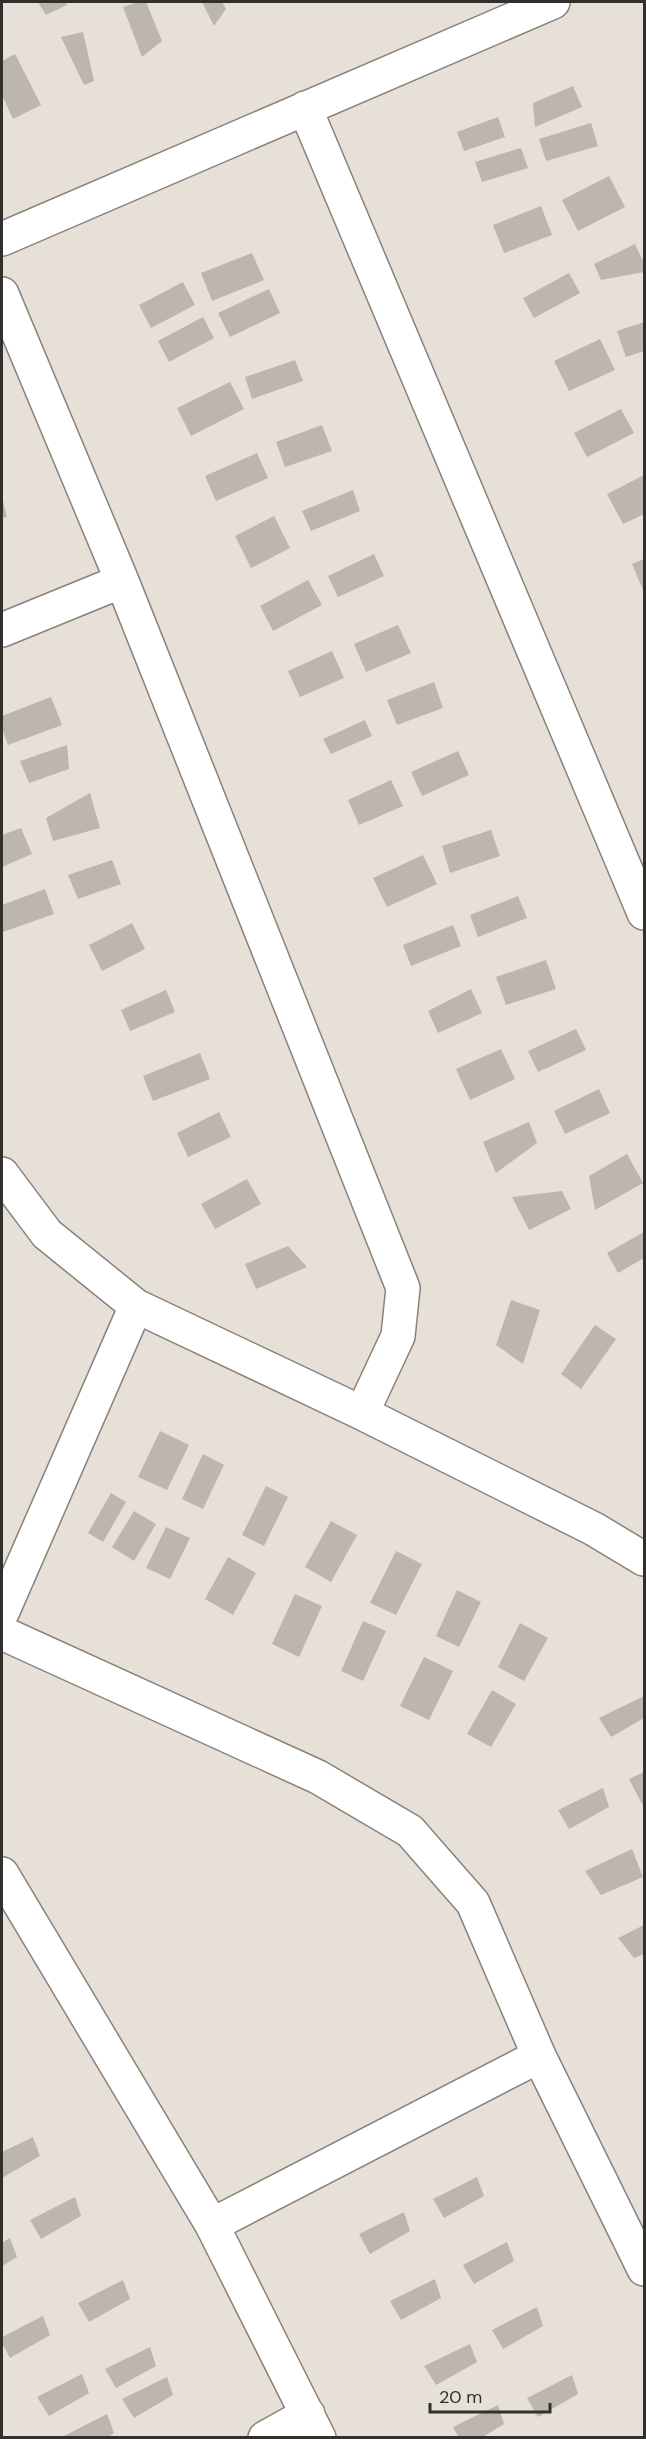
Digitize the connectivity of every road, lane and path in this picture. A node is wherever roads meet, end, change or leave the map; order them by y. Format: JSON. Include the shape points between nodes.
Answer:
{"nodes":[{"id":1,"x":553,"y":2,"type":"edge"},
{"id":2,"x":305,"y":108,"type":"junction"},
{"id":3,"x":2,"y":239,"type":"edge"},
{"id":4,"x":2,"y":294,"type":"edge"},
{"id":5,"x":122,"y":581,"type":"junction"},
{"id":6,"x":2,"y":630,"type":"edge"},
{"id":7,"x":645,"y":913,"type":"edge"},
{"id":8,"x":2,"y":1174,"type":"edge"},
{"id":9,"x":136,"y":1306,"type":"junction"},
{"id":10,"x":362,"y":1413,"type":"junction"},
{"id":11,"x":645,"y":1559,"type":"edge"},
{"id":12,"x":2,"y":1613,"type":"edge"},
{"id":13,"x":2,"y":1632,"type":"edge"},
{"id":14,"x":2,"y":1874,"type":"edge"},
{"id":15,"x":539,"y":2056,"type":"junction"},
{"id":16,"x":212,"y":2225,"type":"junction"},
{"id":17,"x":645,"y":2269,"type":"edge"},
{"id":18,"x":314,"y":2426,"type":"edge"},
{"id":19,"x":265,"y":2438,"type":"edge"}],
"edges":[{"from":1,"to":2,"type":"street"},
{"from":2,"to":3,"type":"street"},
{"from":2,"to":7,"type":"street"},
{"from":4,"to":5,"type":"street"},
{"from":5,"to":6,"type":"street"},
{"from":5,"to":10,"type":"street","via":[[403,1288],[398,1336]]},
{"from":8,"to":9,"type":"street","via":[[47,1234]]},
{"from":9,"to":10,"type":"street"},
{"from":9,"to":12,"type":"street"},
{"from":10,"to":11,"type":"street","via":[[594,1529]]},
{"from":13,"to":15,"type":"street","via":[[318,1777],[410,1832],[473,1903]]},
{"from":14,"to":16,"type":"street"},
{"from":15,"to":16,"type":"street"},
{"from":15,"to":17,"type":"street"},
{"from":16,"to":18,"type":"street"},
{"from":18,"to":19,"type":"street"}]}
